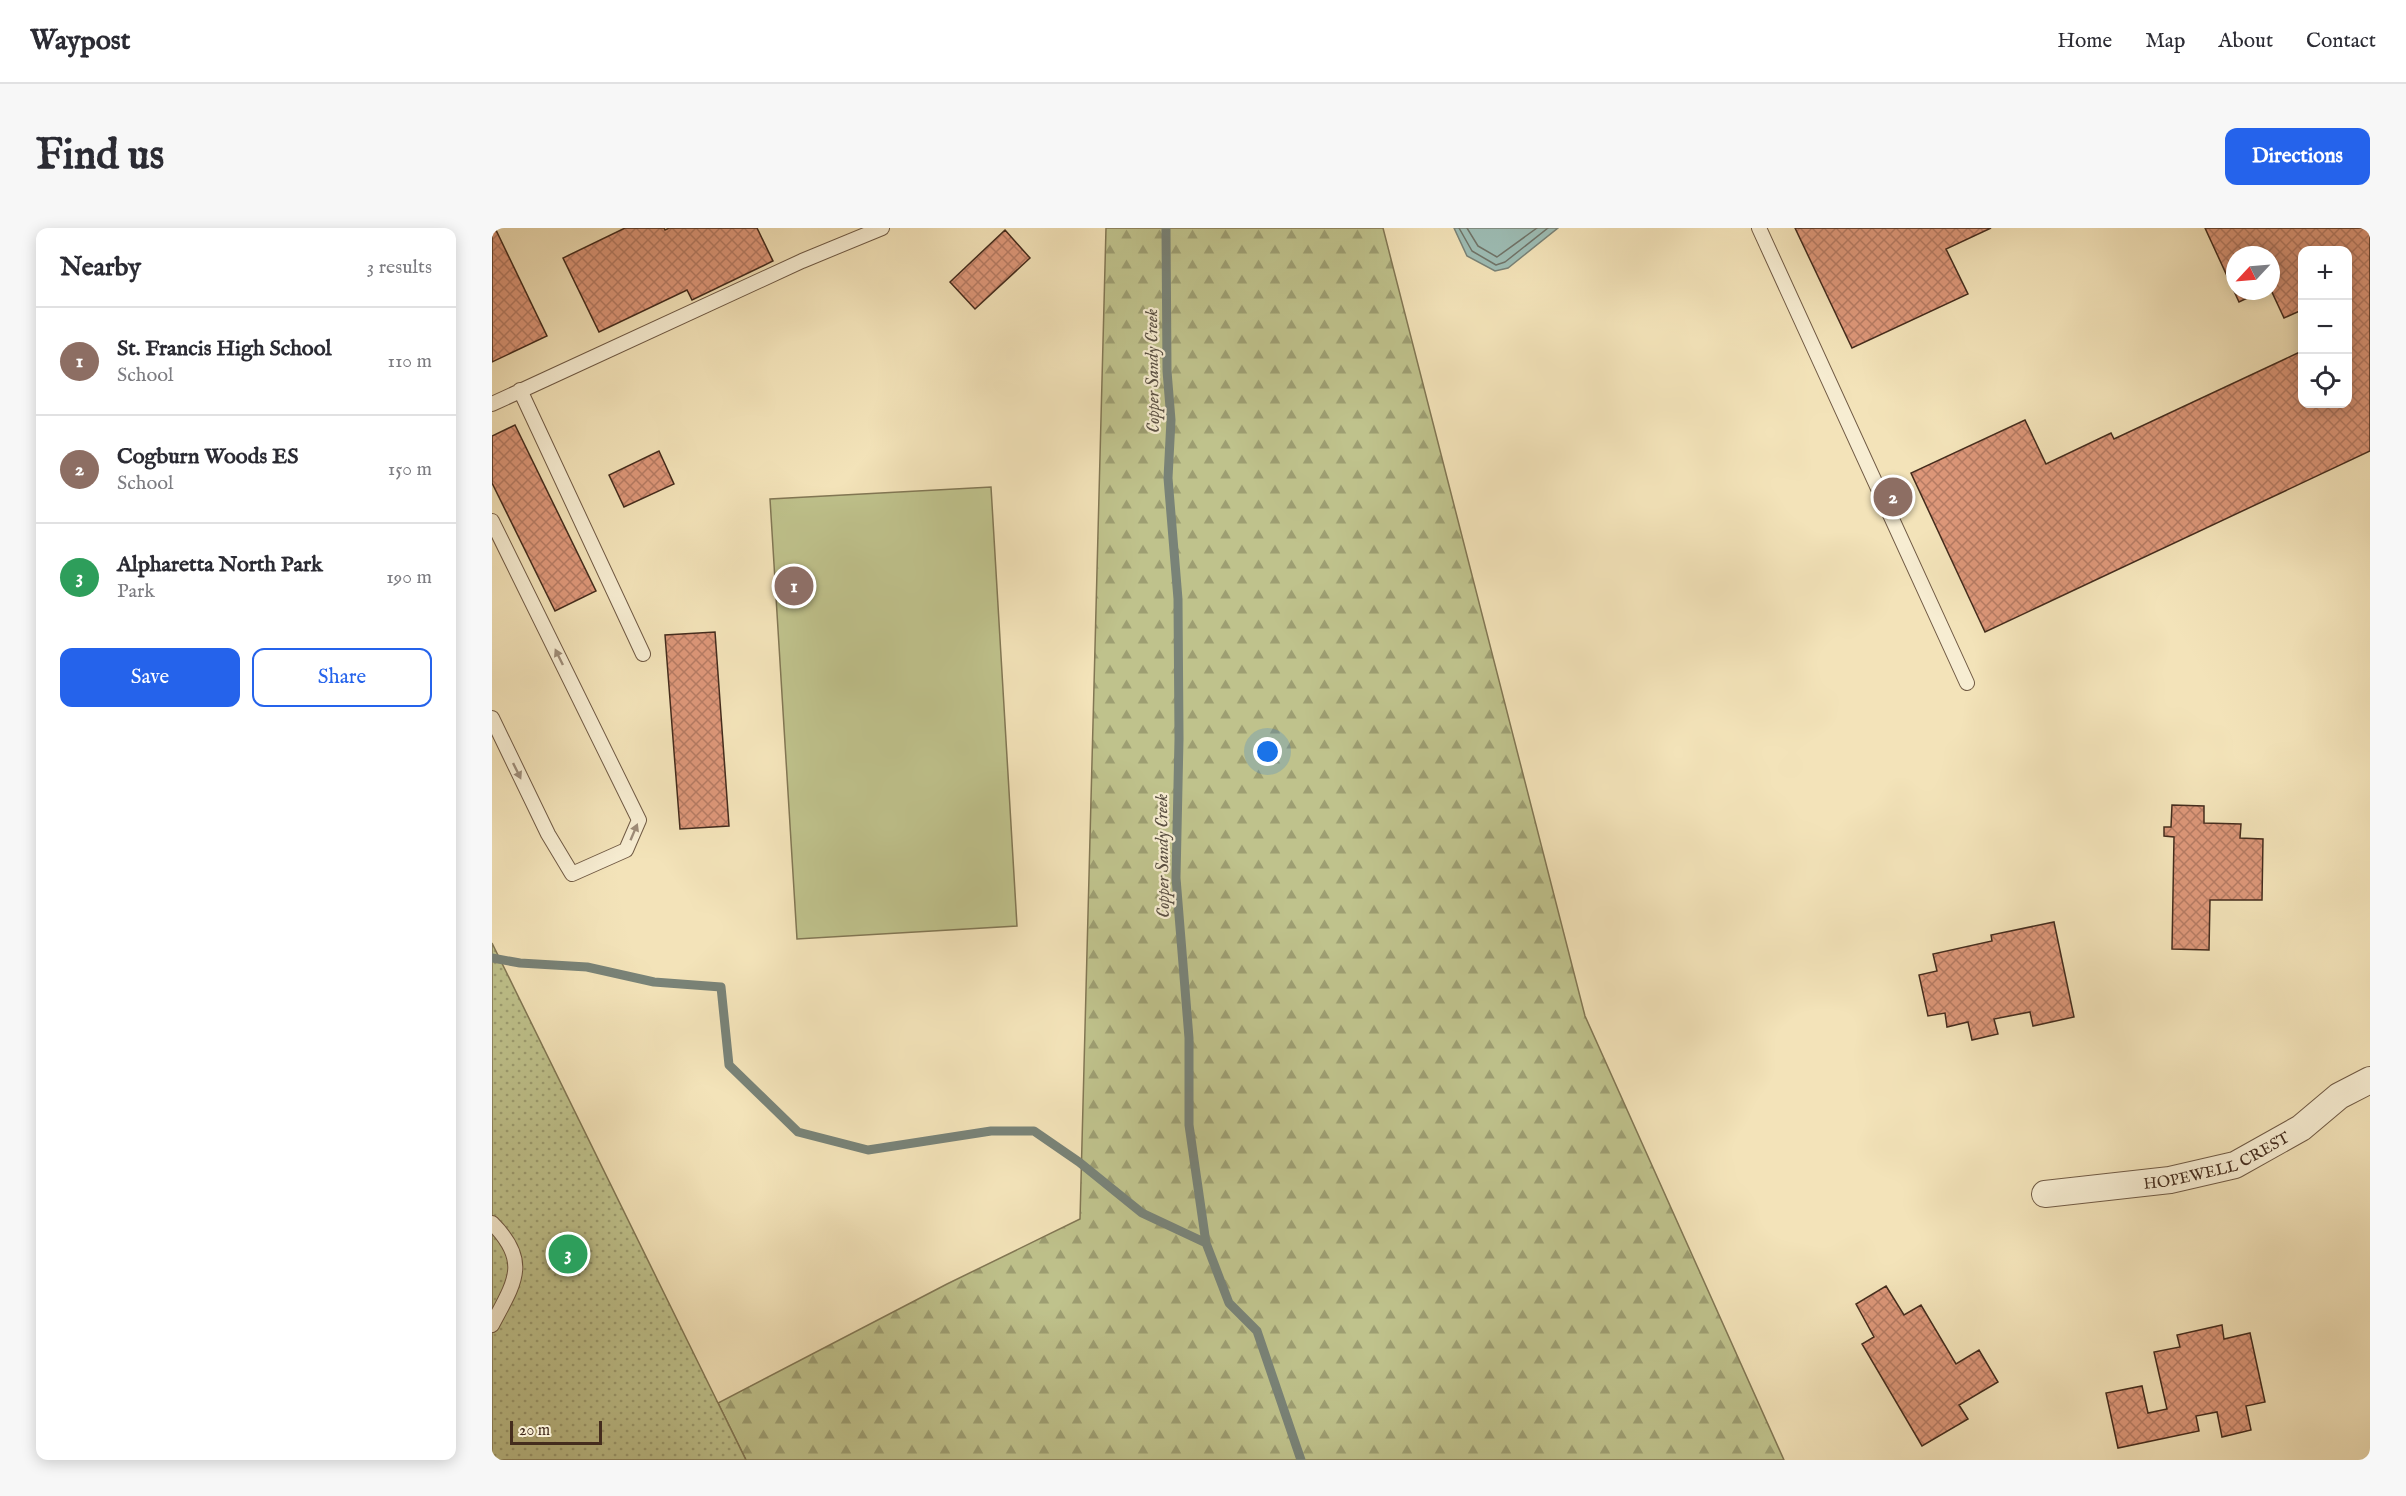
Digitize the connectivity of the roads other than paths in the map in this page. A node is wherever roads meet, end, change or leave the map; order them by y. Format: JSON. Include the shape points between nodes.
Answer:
{"nodes":[{"id":1,"x":882,"y":228,"type":"edge"},
{"id":2,"x":1759,"y":228,"type":"edge"},
{"id":3,"x":520,"y":390,"type":"junction"},
{"id":4,"x":492,"y":404,"type":"edge"},
{"id":5,"x":492,"y":521,"type":"edge"},
{"id":6,"x":643,"y":654,"type":"dead end"},
{"id":7,"x":1967,"y":683,"type":"dead end"},
{"id":8,"x":492,"y":718,"type":"edge"},
{"id":9,"x":2370,"y":1080,"type":"edge"},
{"id":10,"x":2045,"y":1194,"type":"dead end"},
{"id":11,"x":492,"y":1223,"type":"edge"},
{"id":12,"x":492,"y":1325,"type":"edge"}],
"edges":[{"from":1,"to":3,"type":"lane"},
{"from":2,"to":7,"type":"lane"},
{"from":3,"to":4,"type":"lane"},
{"from":3,"to":6,"type":"lane"},
{"from":8,"to":5,"type":"lane","one_way":true,"via":[[548,834],[572,874],[626,850],[639,820]]},
{"from":9,"to":10,"type":"street","name":"HOPEWELL CREST","via":[[2339,1096],[2301,1128],[2235,1165],[2170,1180]]},
{"from":11,"to":12,"type":"lane","via":[[514,1253],[516,1272]]}]}
